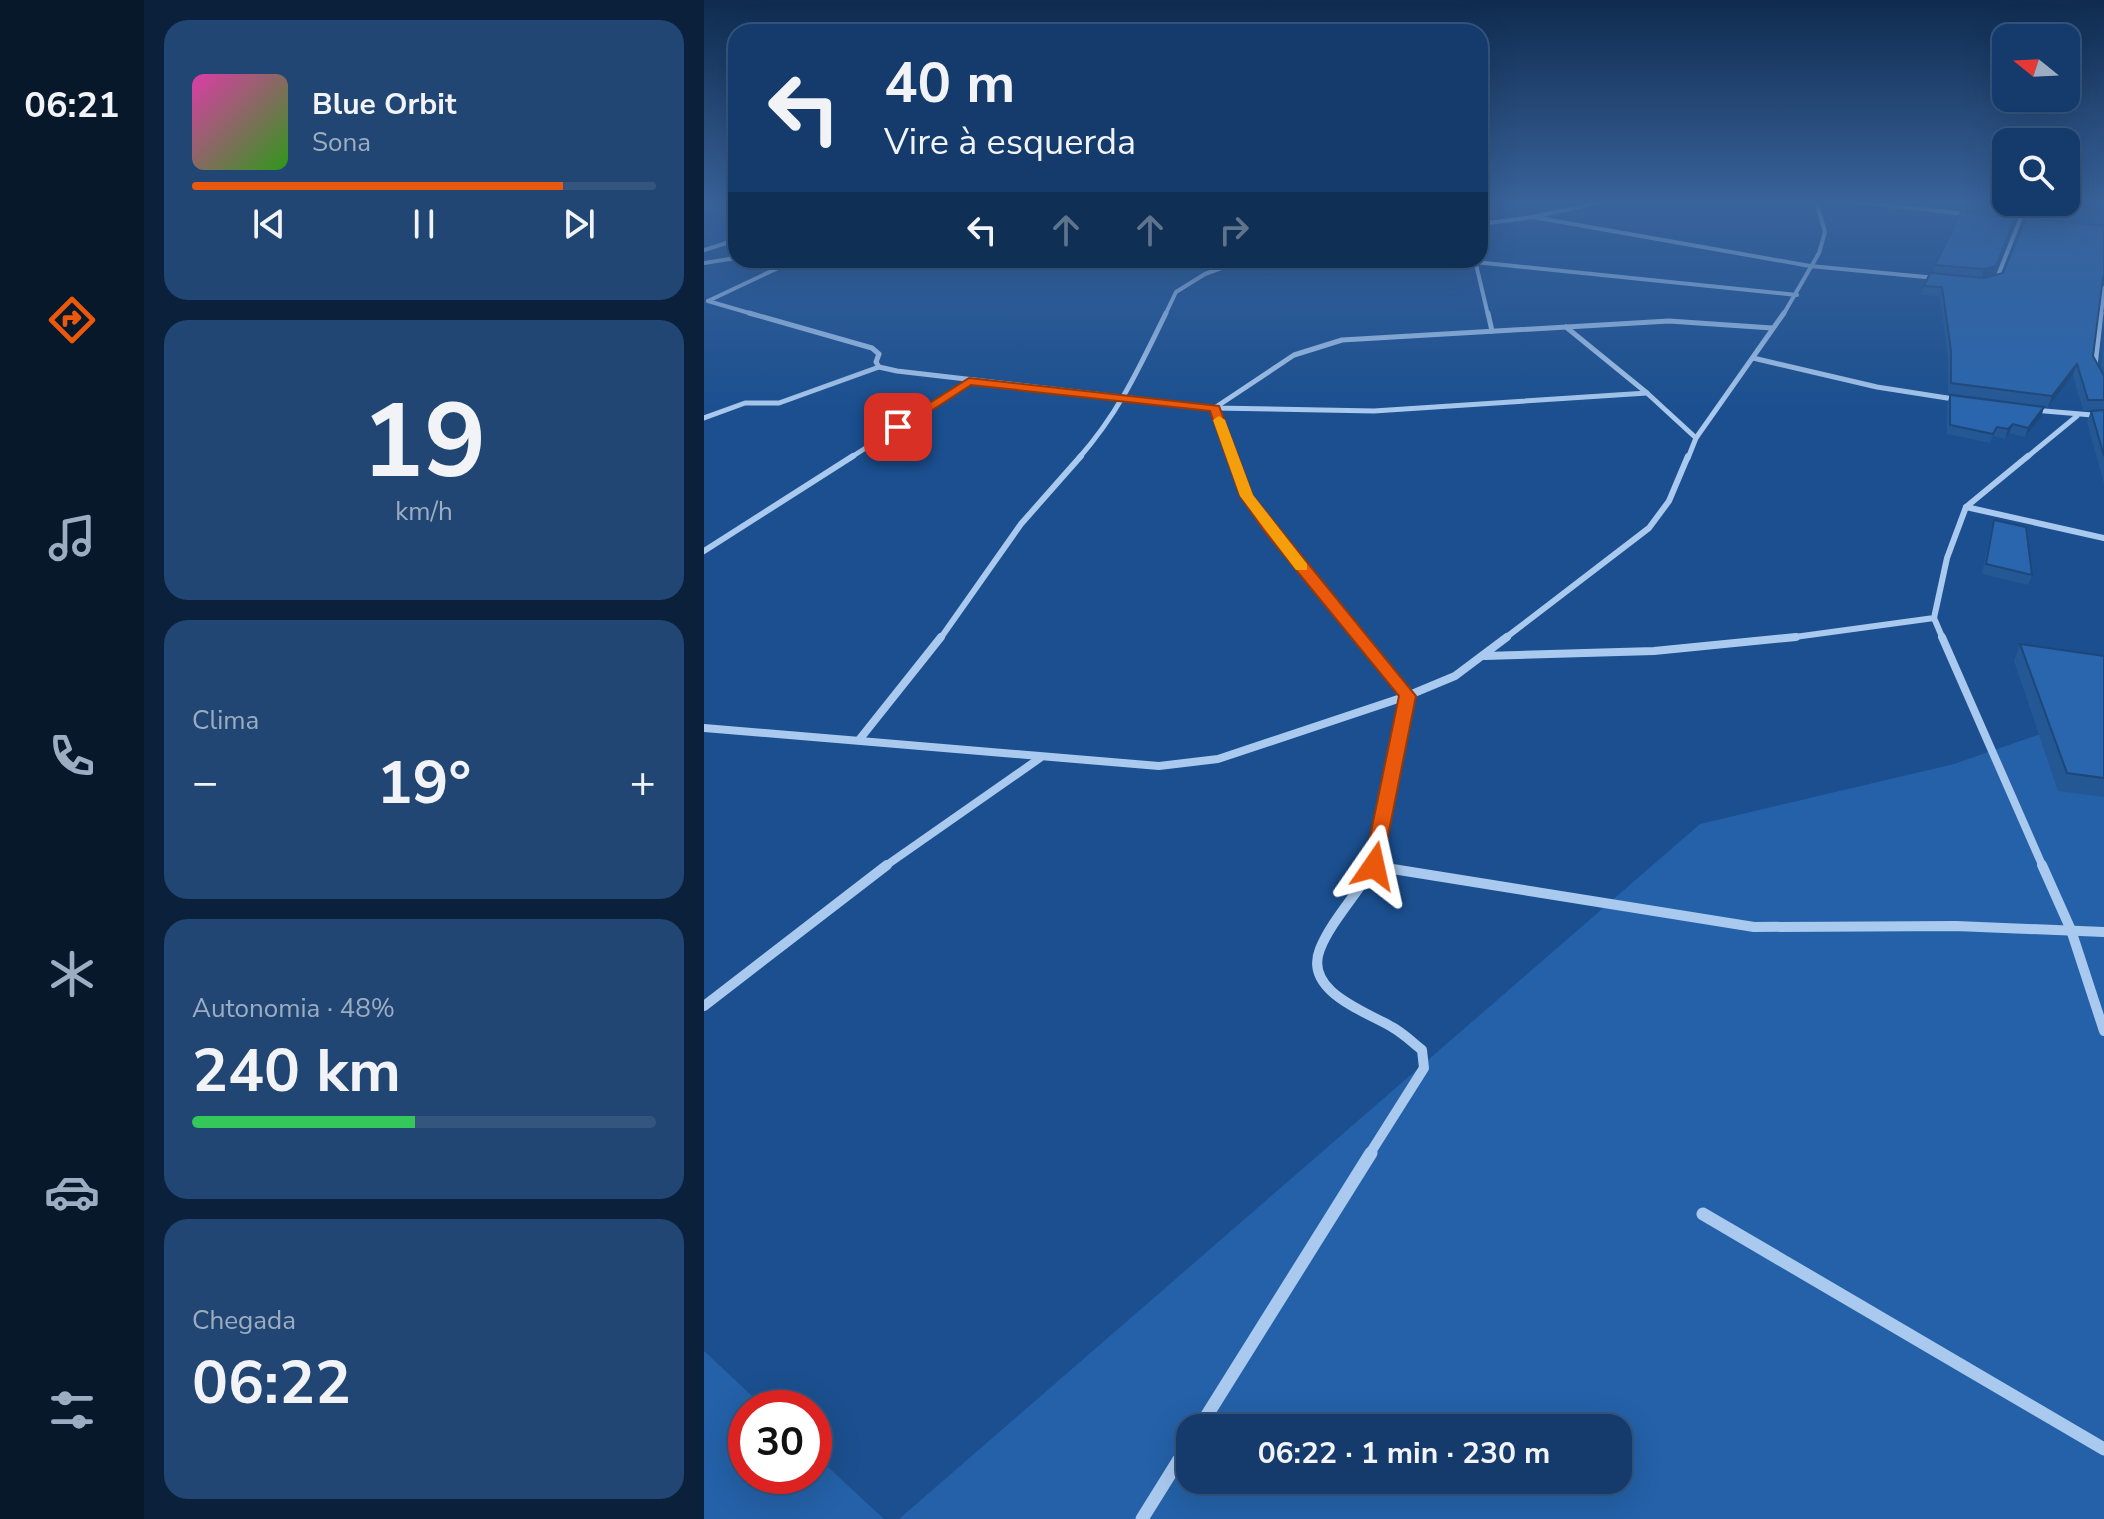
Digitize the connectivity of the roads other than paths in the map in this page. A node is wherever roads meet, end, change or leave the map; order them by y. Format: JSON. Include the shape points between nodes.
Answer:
{"nodes":[{"id":1,"x":770,"y":272,"type":"edge"},
{"id":2,"x":1211,"y":272,"type":"edge"},
{"id":3,"x":1478,"y":272,"type":"edge"},
{"id":4,"x":1578,"y":272,"type":"edge"},
{"id":5,"x":1807,"y":272,"type":"edge"},
{"id":6,"x":1870,"y":272,"type":"edge"},
{"id":7,"x":1999,"y":272,"type":"edge"},
{"id":8,"x":1942,"y":279,"type":"edge"},
{"id":9,"x":1982,"y":282,"type":"edge"},
{"id":10,"x":2104,"y":288,"type":"edge"},
{"id":11,"x":1797,"y":295,"type":"junction"},
{"id":12,"x":706,"y":302,"type":"edge"},
{"id":13,"x":1565,"y":326,"type":"junction"},
{"id":14,"x":1772,"y":328,"type":"junction"},
{"id":15,"x":1492,"y":331,"type":"junction"},
{"id":16,"x":1753,"y":358,"type":"junction"},
{"id":17,"x":879,"y":367,"type":"junction"},
{"id":18,"x":969,"y":382,"type":"junction"},
{"id":19,"x":2104,"y":384,"type":"edge"},
{"id":20,"x":1647,"y":393,"type":"junction"},
{"id":21,"x":1125,"y":398,"type":"junction"},
{"id":22,"x":1971,"y":402,"type":"edge"},
{"id":23,"x":1215,"y":408,"type":"junction"},
{"id":24,"x":2028,"y":410,"type":"edge"},
{"id":25,"x":2077,"y":416,"type":"junction"},
{"id":26,"x":2104,"y":416,"type":"edge"},
{"id":27,"x":704,"y":418,"type":"edge"},
{"id":28,"x":1696,"y":438,"type":"junction"},
{"id":29,"x":1966,"y":507,"type":"junction"},
{"id":30,"x":2104,"y":538,"type":"edge"},
{"id":31,"x":704,"y":551,"type":"edge"},
{"id":32,"x":1934,"y":618,"type":"junction"},
{"id":33,"x":1484,"y":656,"type":"junction"},
{"id":34,"x":1407,"y":696,"type":"junction"},
{"id":35,"x":704,"y":728,"type":"edge"},
{"id":36,"x":859,"y":740,"type":"junction"},
{"id":37,"x":1040,"y":758,"type":"junction"},
{"id":38,"x":1374,"y":866,"type":"junction"},
{"id":39,"x":2071,"y":930,"type":"junction"},
{"id":40,"x":2104,"y":932,"type":"edge"},
{"id":41,"x":704,"y":1006,"type":"edge"},
{"id":42,"x":2104,"y":1031,"type":"edge"},
{"id":43,"x":1703,"y":1214,"type":"dead end"},
{"id":44,"x":1208,"y":1414,"type":"edge"},
{"id":45,"x":2104,"y":1449,"type":"edge"},
{"id":46,"x":1176,"y":1464,"type":"edge"},
{"id":47,"x":1142,"y":1519,"type":"edge"}],
"edges":[{"from":1,"to":12,"type":"street"},
{"from":2,"to":21,"type":"street","via":[[1176,292]]},
{"from":3,"to":15,"type":"street"},
{"from":4,"to":11,"type":"street"},
{"from":5,"to":11,"type":"street"},
{"from":6,"to":8,"type":"street"},
{"from":7,"to":9,"type":"street","via":[[1997,278]]},
{"from":10,"to":19,"type":"street","via":[[2095,366]]},
{"from":11,"to":14,"type":"street"},
{"from":12,"to":17,"type":"street","via":[[872,348],[879,354]]},
{"from":13,"to":14,"type":"street","via":[[1669,321]]},
{"from":13,"to":15,"type":"street"},
{"from":13,"to":20,"type":"street"},
{"from":14,"to":16,"type":"street"},
{"from":15,"to":23,"type":"street","via":[[1356,339],[1317,347],[1294,355]]},
{"from":16,"to":22,"type":"street"},
{"from":16,"to":28,"type":"street"},
{"from":17,"to":18,"type":"street"},
{"from":17,"to":27,"type":"street","via":[[787,401],[745,403]]},
{"from":18,"to":21,"type":"street"},
{"from":18,"to":31,"type":"street"},
{"from":20,"to":23,"type":"street","via":[[1374,411]]},
{"from":20,"to":28,"type":"street"},
{"from":21,"to":23,"type":"street"},
{"from":21,"to":36,"type":"street","via":[[1021,524],[967,604]]},
{"from":23,"to":34,"type":"street","via":[[1247,496]]},
{"from":24,"to":25,"type":"street"},
{"from":25,"to":26,"type":"street"},
{"from":25,"to":29,"type":"street"},
{"from":28,"to":33,"type":"street","via":[[1669,501],[1649,528]]},
{"from":29,"to":30,"type":"street"},
{"from":29,"to":32,"type":"street","via":[[1947,558]]},
{"from":32,"to":33,"type":"street","via":[[1765,642]]},
{"from":32,"to":39,"type":"street"},
{"from":33,"to":34,"type":"street","via":[[1455,676]]},
{"from":34,"to":37,"type":"street","via":[[1218,759],[1159,766]]},
{"from":34,"to":38,"type":"street"},
{"from":35,"to":36,"type":"street"},
{"from":36,"to":37,"type":"street"},
{"from":37,"to":41,"type":"street","via":[[917,841]]},
{"from":38,"to":39,"type":"street","via":[[1754,927]]},
{"from":38,"to":44,"type":"street","via":[[1320,949],[1317,968],[1323,983],[1422,1050],[1424,1068]]},
{"from":39,"to":40,"type":"street"},
{"from":39,"to":42,"type":"street"},
{"from":43,"to":45,"type":"street"},
{"from":46,"to":47,"type":"street"}]}
